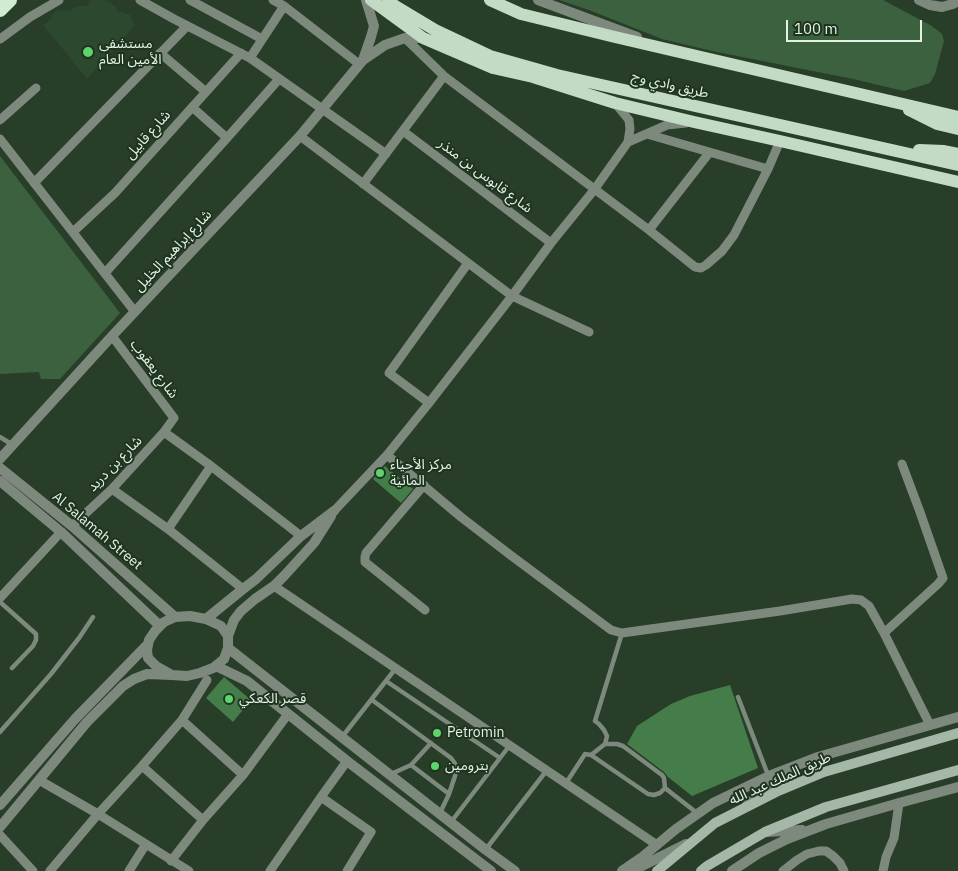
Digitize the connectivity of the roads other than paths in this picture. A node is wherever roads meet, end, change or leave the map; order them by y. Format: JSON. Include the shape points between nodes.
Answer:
{"nodes":[{"id":1,"x":59,"y":0,"type":"edge"},
{"id":2,"x":140,"y":0,"type":"edge"},
{"id":3,"x":191,"y":0,"type":"edge"},
{"id":4,"x":273,"y":0,"type":"edge"},
{"id":5,"x":366,"y":0,"type":"edge"},
{"id":6,"x":371,"y":0,"type":"edge"},
{"id":7,"x":388,"y":0,"type":"edge"},
{"id":8,"x":490,"y":0,"type":"edge"},
{"id":9,"x":538,"y":0,"type":"edge"},
{"id":10,"x":919,"y":0,"type":"edge"},
{"id":11,"x":958,"y":1,"type":"edge"},
{"id":12,"x":284,"y":6,"type":"junction"},
{"id":13,"x":187,"y":26,"type":"junction"},
{"id":14,"x":405,"y":38,"type":"junction"},
{"id":15,"x":423,"y":38,"type":"junction"},
{"id":16,"x":0,"y":39,"type":"edge"},
{"id":17,"x":262,"y":39,"type":"junction"},
{"id":18,"x":669,"y":49,"type":"junction"},
{"id":19,"x":160,"y":53,"type":"junction"},
{"id":20,"x":241,"y":53,"type":"junction"},
{"id":21,"x":250,"y":58,"type":"junction"},
{"id":22,"x":361,"y":62,"type":"junction"},
{"id":23,"x":444,"y":76,"type":"junction"},
{"id":24,"x":279,"y":79,"type":"junction"},
{"id":25,"x":36,"y":88,"type":"dead end"},
{"id":26,"x":206,"y":92,"type":"junction"},
{"id":27,"x":893,"y":102,"type":"junction"},
{"id":28,"x":615,"y":103,"type":"junction"},
{"id":29,"x":192,"y":107,"type":"junction"},
{"id":30,"x":322,"y":109,"type":"junction"},
{"id":31,"x":958,"y":117,"type":"edge"},
{"id":32,"x":0,"y":120,"type":"edge"},
{"id":33,"x":694,"y":122,"type":"junction"},
{"id":34,"x":958,"y":129,"type":"edge"},
{"id":35,"x":403,"y":131,"type":"junction"},
{"id":36,"x":647,"y":134,"type":"junction"},
{"id":37,"x":300,"y":136,"type":"junction"},
{"id":38,"x":227,"y":138,"type":"junction"},
{"id":39,"x":0,"y":139,"type":"edge"},
{"id":40,"x":780,"y":141,"type":"junction"},
{"id":41,"x":628,"y":142,"type":"junction"},
{"id":42,"x":887,"y":148,"type":"junction"},
{"id":43,"x":709,"y":153,"type":"junction"},
{"id":44,"x":386,"y":154,"type":"junction"},
{"id":45,"x":958,"y":154,"type":"edge"},
{"id":46,"x":958,"y":165,"type":"edge"},
{"id":47,"x":768,"y":169,"type":"junction"},
{"id":48,"x":958,"y":182,"type":"edge"},
{"id":49,"x":34,"y":183,"type":"junction"},
{"id":50,"x":363,"y":184,"type":"junction"},
{"id":51,"x":594,"y":190,"type":"junction"},
{"id":52,"x":649,"y":230,"type":"junction"},
{"id":53,"x":73,"y":232,"type":"junction"},
{"id":54,"x":551,"y":243,"type":"junction"},
{"id":55,"x":468,"y":263,"type":"junction"},
{"id":56,"x":105,"y":273,"type":"junction"},
{"id":57,"x":512,"y":296,"type":"junction"},
{"id":58,"x":135,"y":312,"type":"junction"},
{"id":59,"x":589,"y":332,"type":"dead end"},
{"id":60,"x":112,"y":336,"type":"junction"},
{"id":61,"x":428,"y":403,"type":"junction"},
{"id":62,"x":174,"y":418,"type":"joint"},
{"id":63,"x":164,"y":432,"type":"junction"},
{"id":64,"x":0,"y":436,"type":"edge"},
{"id":65,"x":13,"y":444,"type":"junction"},
{"id":66,"x":387,"y":455,"type":"junction"},
{"id":67,"x":0,"y":459,"type":"edge"},
{"id":68,"x":902,"y":464,"type":"dead end"},
{"id":69,"x":211,"y":466,"type":"junction"},
{"id":70,"x":0,"y":468,"type":"edge"},
{"id":71,"x":424,"y":485,"type":"junction"},
{"id":72,"x":2,"y":486,"type":"edge"},
{"id":73,"x":112,"y":489,"type":"junction"},
{"id":74,"x":334,"y":511,"type":"junction"},
{"id":75,"x":72,"y":526,"type":"junction"},
{"id":76,"x":168,"y":528,"type":"junction"},
{"id":77,"x":61,"y":532,"type":"junction"},
{"id":78,"x":301,"y":536,"type":"junction"},
{"id":79,"x":274,"y":586,"type":"junction"},
{"id":80,"x":242,"y":589,"type":"junction"},
{"id":81,"x":0,"y":600,"type":"edge"},
{"id":82,"x":425,"y":610,"type":"dead end"},
{"id":83,"x":93,"y":617,"type":"dead end"},
{"id":84,"x":175,"y":617,"type":"junction"},
{"id":85,"x":206,"y":619,"type":"junction"},
{"id":86,"x":160,"y":626,"type":"junction"},
{"id":87,"x":622,"y":633,"type":"junction"},
{"id":88,"x":884,"y":633,"type":"junction"},
{"id":89,"x":228,"y":636,"type":"junction"},
{"id":90,"x":148,"y":644,"type":"junction"},
{"id":91,"x":228,"y":648,"type":"junction"},
{"id":92,"x":216,"y":666,"type":"junction"},
{"id":93,"x":12,"y":668,"type":"dead end"},
{"id":94,"x":396,"y":668,"type":"junction"},
{"id":95,"x":172,"y":674,"type":"junction"},
{"id":96,"x":266,"y":677,"type":"junction"},
{"id":97,"x":207,"y":680,"type":"dead end"},
{"id":98,"x":386,"y":681,"type":"junction"},
{"id":99,"x":257,"y":689,"type":"junction"},
{"id":100,"x":738,"y":697,"type":"dead end"},
{"id":101,"x":372,"y":700,"type":"junction"},
{"id":102,"x":288,"y":714,"type":"junction"},
{"id":103,"x":958,"y":717,"type":"edge"},
{"id":104,"x":182,"y":720,"type":"junction"},
{"id":105,"x":930,"y":725,"type":"junction"},
{"id":106,"x":0,"y":732,"type":"edge"},
{"id":107,"x":958,"y":733,"type":"edge"},
{"id":108,"x":342,"y":737,"type":"junction"},
{"id":109,"x":431,"y":743,"type":"junction"},
{"id":110,"x":605,"y":744,"type":"junction"},
{"id":111,"x":510,"y":745,"type":"junction"},
{"id":112,"x":592,"y":755,"type":"junction"},
{"id":113,"x":500,"y":758,"type":"junction"},
{"id":114,"x":347,"y":761,"type":"junction"},
{"id":115,"x":411,"y":765,"type":"junction"},
{"id":116,"x":142,"y":766,"type":"junction"},
{"id":117,"x":796,"y":766,"type":"junction"},
{"id":118,"x":547,"y":770,"type":"junction"},
{"id":119,"x":958,"y":770,"type":"edge"},
{"id":120,"x":243,"y":775,"type":"junction"},
{"id":121,"x":390,"y":775,"type":"junction"},
{"id":122,"x":769,"y":776,"type":"junction"},
{"id":123,"x":39,"y":780,"type":"junction"},
{"id":124,"x":566,"y":783,"type":"junction"},
{"id":125,"x":958,"y":787,"type":"edge"},
{"id":126,"x":665,"y":788,"type":"junction"},
{"id":127,"x":449,"y":794,"type":"junction"},
{"id":128,"x":321,"y":796,"type":"junction"},
{"id":129,"x":899,"y":802,"type":"junction"},
{"id":130,"x":0,"y":805,"type":"edge"},
{"id":131,"x":98,"y":814,"type":"junction"},
{"id":132,"x":698,"y":814,"type":"junction"},
{"id":133,"x":735,"y":814,"type":"junction"},
{"id":134,"x":440,"y":815,"type":"junction"},
{"id":135,"x":203,"y":820,"type":"junction"},
{"id":136,"x":450,"y":823,"type":"junction"},
{"id":137,"x":0,"y":827,"type":"edge"},
{"id":138,"x":812,"y":830,"type":"junction"},
{"id":139,"x":765,"y":832,"type":"junction"},
{"id":140,"x":0,"y":835,"type":"edge"},
{"id":141,"x":694,"y":840,"type":"junction"},
{"id":142,"x":146,"y":844,"type":"junction"},
{"id":143,"x":657,"y":845,"type":"junction"},
{"id":144,"x":486,"y":850,"type":"junction"},
{"id":145,"x":172,"y":861,"type":"junction"},
{"id":146,"x":517,"y":870,"type":"edge"},
{"id":147,"x":33,"y":871,"type":"edge"},
{"id":148,"x":50,"y":871,"type":"edge"},
{"id":149,"x":129,"y":871,"type":"edge"},
{"id":150,"x":189,"y":871,"type":"edge"},
{"id":151,"x":270,"y":871,"type":"edge"},
{"id":152,"x":346,"y":871,"type":"edge"},
{"id":153,"x":491,"y":871,"type":"edge"},
{"id":154,"x":622,"y":871,"type":"edge"},
{"id":155,"x":656,"y":871,"type":"edge"},
{"id":156,"x":701,"y":871,"type":"edge"},
{"id":157,"x":732,"y":871,"type":"edge"},
{"id":158,"x":783,"y":871,"type":"edge"},
{"id":159,"x":844,"y":871,"type":"edge"},
{"id":160,"x":883,"y":871,"type":"edge"}],
"edges":[{"from":1,"to":16,"type":"street"},
{"from":2,"to":13,"type":"street"},
{"from":3,"to":17,"type":"street"},
{"from":4,"to":12,"type":"street"},
{"from":5,"to":22,"type":"street","via":[[374,26]]},
{"from":6,"to":15,"type":"main road"},
{"from":7,"to":42,"type":"main road","name":"طريق وادي وج","via":[[435,30],[490,56],[557,75]]},
{"from":8,"to":18,"type":"main road","via":[[521,14]]},
{"from":9,"to":18,"type":"street"},
{"from":10,"to":11,"type":"street","via":[[942,7]]},
{"from":12,"to":17,"type":"street"},
{"from":12,"to":22,"type":"street"},
{"from":13,"to":19,"type":"street"},
{"from":13,"to":20,"type":"street"},
{"from":14,"to":15,"type":"street"},
{"from":14,"to":22,"type":"street","via":[[385,45]]},
{"from":14,"to":23,"type":"street"},
{"from":15,"to":28,"type":"main road","via":[[493,68]]},
{"from":17,"to":21,"type":"street"},
{"from":18,"to":27,"type":"main road"},
{"from":19,"to":26,"type":"street"},
{"from":19,"to":49,"type":"street"},
{"from":20,"to":21,"type":"street"},
{"from":20,"to":26,"type":"street","name":"شارع قابيل"},
{"from":21,"to":24,"type":"street"},
{"from":22,"to":30,"type":"street","name":"شارع إبراهيم الخليل"},
{"from":23,"to":35,"type":"street"},
{"from":23,"to":51,"type":"street"},
{"from":24,"to":30,"type":"street"},
{"from":24,"to":38,"type":"street"},
{"from":25,"to":32,"type":"street"},
{"from":26,"to":29,"type":"street","name":"شارع قابيل"},
{"from":27,"to":31,"type":"main road"},
{"from":27,"to":34,"type":"main road","via":[[937,124]]},
{"from":28,"to":33,"type":"main road"},
{"from":28,"to":41,"type":"street","via":[[629,120]]},
{"from":29,"to":38,"type":"street"},
{"from":29,"to":53,"type":"street","name":"شارع قابيل","via":[[115,193]]},
{"from":30,"to":37,"type":"street","name":"شارع إبراهيم الخليل"},
{"from":30,"to":44,"type":"street"},
{"from":33,"to":36,"type":"street","via":[[667,125]]},
{"from":33,"to":40,"type":"main road"},
{"from":35,"to":44,"type":"street"},
{"from":35,"to":54,"type":"street","name":"شارع قابوس بن منذر"},
{"from":36,"to":41,"type":"street"},
{"from":36,"to":43,"type":"street"},
{"from":37,"to":50,"type":"street"},
{"from":37,"to":58,"type":"street","name":"شارع إبراهيم الخليل"},
{"from":38,"to":56,"type":"street"},
{"from":39,"to":49,"type":"street"},
{"from":40,"to":47,"type":"street"},
{"from":40,"to":48,"type":"main road"},
{"from":41,"to":51,"type":"street"},
{"from":42,"to":45,"type":"main road"},
{"from":42,"to":46,"type":"main road","name":"طريق وادي وج"},
{"from":43,"to":47,"type":"street"},
{"from":43,"to":52,"type":"street"},
{"from":44,"to":50,"type":"street"},
{"from":47,"to":52,"type":"street","via":[[734,235],[722,251],[701,268],[695,267]]},
{"from":49,"to":53,"type":"street"},
{"from":50,"to":55,"type":"street"},
{"from":51,"to":52,"type":"street"},
{"from":51,"to":54,"type":"street"},
{"from":53,"to":56,"type":"street"},
{"from":54,"to":57,"type":"street"},
{"from":55,"to":57,"type":"street"},
{"from":55,"to":61,"type":"street","via":[[388,373]]},
{"from":56,"to":58,"type":"street"},
{"from":57,"to":59,"type":"street"},
{"from":57,"to":61,"type":"street"},
{"from":58,"to":60,"type":"street","name":"شارع إبراهيم الخليل"},
{"from":60,"to":62,"type":"street","name":"شارع يعقوب"},
{"from":60,"to":65,"type":"street","name":"شارع إبراهيم الخليل"},
{"from":61,"to":66,"type":"street"},
{"from":62,"to":63,"type":"street","name":"شارع بن دريد"},
{"from":63,"to":69,"type":"street"},
{"from":63,"to":73,"type":"street","name":"شارع بن دريد"},
{"from":64,"to":65,"type":"lane"},
{"from":65,"to":67,"type":"street","name":"شارع إبراهيم الخليل"},
{"from":66,"to":71,"type":"street"},
{"from":66,"to":74,"type":"street"},
{"from":68,"to":88,"type":"street","via":[[943,578]]},
{"from":69,"to":76,"type":"street"},
{"from":69,"to":78,"type":"street"},
{"from":70,"to":75,"type":"street","name":"Al Salamah Street"},
{"from":71,"to":82,"type":"street","via":[[364,558]]},
{"from":71,"to":87,"type":"street","via":[[508,554],[611,630]]},
{"from":72,"to":77,"type":"street","name":"Al Salamah Street"},
{"from":73,"to":75,"type":"street","name":"شارع بن دريد"},
{"from":73,"to":76,"type":"street"},
{"from":74,"to":78,"type":"street"},
{"from":74,"to":79,"type":"street","via":[[314,543]]},
{"from":75,"to":84,"type":"street","name":"Al Salamah Street"},
{"from":76,"to":80,"type":"street"},
{"from":77,"to":81,"type":"street"},
{"from":77,"to":86,"type":"street","name":"Al Salamah Street"},
{"from":78,"to":80,"type":"street"},
{"from":79,"to":89,"type":"street","via":[[241,612]]},
{"from":79,"to":94,"type":"street"},
{"from":80,"to":85,"type":"street"},
{"from":81,"to":93,"type":"lane","via":[[36,634],[33,646]]},
{"from":83,"to":106,"type":"lane","via":[[52,674]]},
{"from":84,"to":85,"type":"street"},
{"from":84,"to":86,"type":"street"},
{"from":85,"to":89,"type":"street","via":[[221,626]]},
{"from":86,"to":90,"type":"street"},
{"from":87,"to":88,"type":"street","via":[[852,599],[861,600],[869,606]]},
{"from":87,"to":110,"type":"lane","via":[[595,721],[607,736]]},
{"from":88,"to":105,"type":"street"},
{"from":89,"to":91,"type":"street"},
{"from":90,"to":95,"type":"street","via":[[148,658]]},
{"from":90,"to":130,"type":"street","via":[[75,718]]},
{"from":91,"to":92,"type":"street","via":[[224,659]]},
{"from":91,"to":96,"type":"street"},
{"from":92,"to":95,"type":"street","via":[[187,676]]},
{"from":92,"to":99,"type":"street"},
{"from":94,"to":98,"type":"lane"},
{"from":94,"to":111,"type":"street"},
{"from":95,"to":123,"type":"street","via":[[147,674],[124,686],[87,722]]},
{"from":96,"to":99,"type":"street"},
{"from":96,"to":108,"type":"street"},
{"from":97,"to":104,"type":"street"},
{"from":98,"to":101,"type":"lane"},
{"from":98,"to":113,"type":"lane"},
{"from":99,"to":102,"type":"street"},
{"from":100,"to":122,"type":"lane"},
{"from":101,"to":108,"type":"lane"},
{"from":101,"to":109,"type":"lane"},
{"from":102,"to":114,"type":"street"},
{"from":102,"to":120,"type":"street"},
{"from":103,"to":105,"type":"street"},
{"from":104,"to":116,"type":"street"},
{"from":104,"to":120,"type":"street"},
{"from":105,"to":117,"type":"street"},
{"from":107,"to":133,"type":"main road","name":"طريق الملك عبد الله","via":[[824,772]]},
{"from":108,"to":121,"type":"street"},
{"from":109,"to":115,"type":"lane"},
{"from":109,"to":127,"type":"lane","via":[[451,758],[456,766]]},
{"from":110,"to":112,"type":"lane"},
{"from":110,"to":126,"type":"lane","via":[[624,746],[662,775]]},
{"from":111,"to":113,"type":"lane"},
{"from":111,"to":118,"type":"street"},
{"from":112,"to":124,"type":"lane","via":[[585,754]]},
{"from":112,"to":126,"type":"lane","via":[[648,794],[654,795]]},
{"from":113,"to":136,"type":"lane"},
{"from":114,"to":128,"type":"street"},
{"from":114,"to":153,"type":"street"},
{"from":115,"to":121,"type":"lane"},
{"from":115,"to":127,"type":"lane"},
{"from":116,"to":131,"type":"street"},
{"from":116,"to":135,"type":"street"},
{"from":117,"to":122,"type":"street"},
{"from":117,"to":133,"type":"street"},
{"from":118,"to":124,"type":"street"},
{"from":118,"to":144,"type":"lane"},
{"from":119,"to":139,"type":"main road","via":[[826,807]]},
{"from":120,"to":135,"type":"street"},
{"from":121,"to":134,"type":"street"},
{"from":122,"to":132,"type":"street","via":[[713,803]]},
{"from":123,"to":131,"type":"street"},
{"from":123,"to":137,"type":"street"},
{"from":124,"to":143,"type":"street"},
{"from":125,"to":129,"type":"street"},
{"from":126,"to":132,"type":"lane"},
{"from":127,"to":134,"type":"lane"},
{"from":128,"to":151,"type":"street"},
{"from":128,"to":152,"type":"street","via":[[372,832]]},
{"from":129,"to":138,"type":"street"},
{"from":129,"to":160,"type":"street","via":[[894,838]]},
{"from":131,"to":142,"type":"street"},
{"from":131,"to":148,"type":"street"},
{"from":132,"to":143,"type":"street"},
{"from":133,"to":141,"type":"main road","name":"طريق الملك عبد الله","via":[[715,823]]},
{"from":134,"to":136,"type":"street"},
{"from":135,"to":145,"type":"street"},
{"from":136,"to":144,"type":"street"},
{"from":138,"to":139,"type":"street"},
{"from":138,"to":157,"type":"street","via":[[759,853]]},
{"from":139,"to":156,"type":"main road"},
{"from":140,"to":147,"type":"street"},
{"from":141,"to":154,"type":"street","via":[[640,867]]},
{"from":141,"to":155,"type":"main road","name":"طريق الملك عبد الله"},
{"from":142,"to":145,"type":"street"},
{"from":142,"to":149,"type":"street"},
{"from":143,"to":154,"type":"street"},
{"from":144,"to":146,"type":"street"},
{"from":145,"to":150,"type":"street"},
{"from":158,"to":159,"type":"street","via":[[797,860],[818,851],[826,851],[833,856]]}]}
